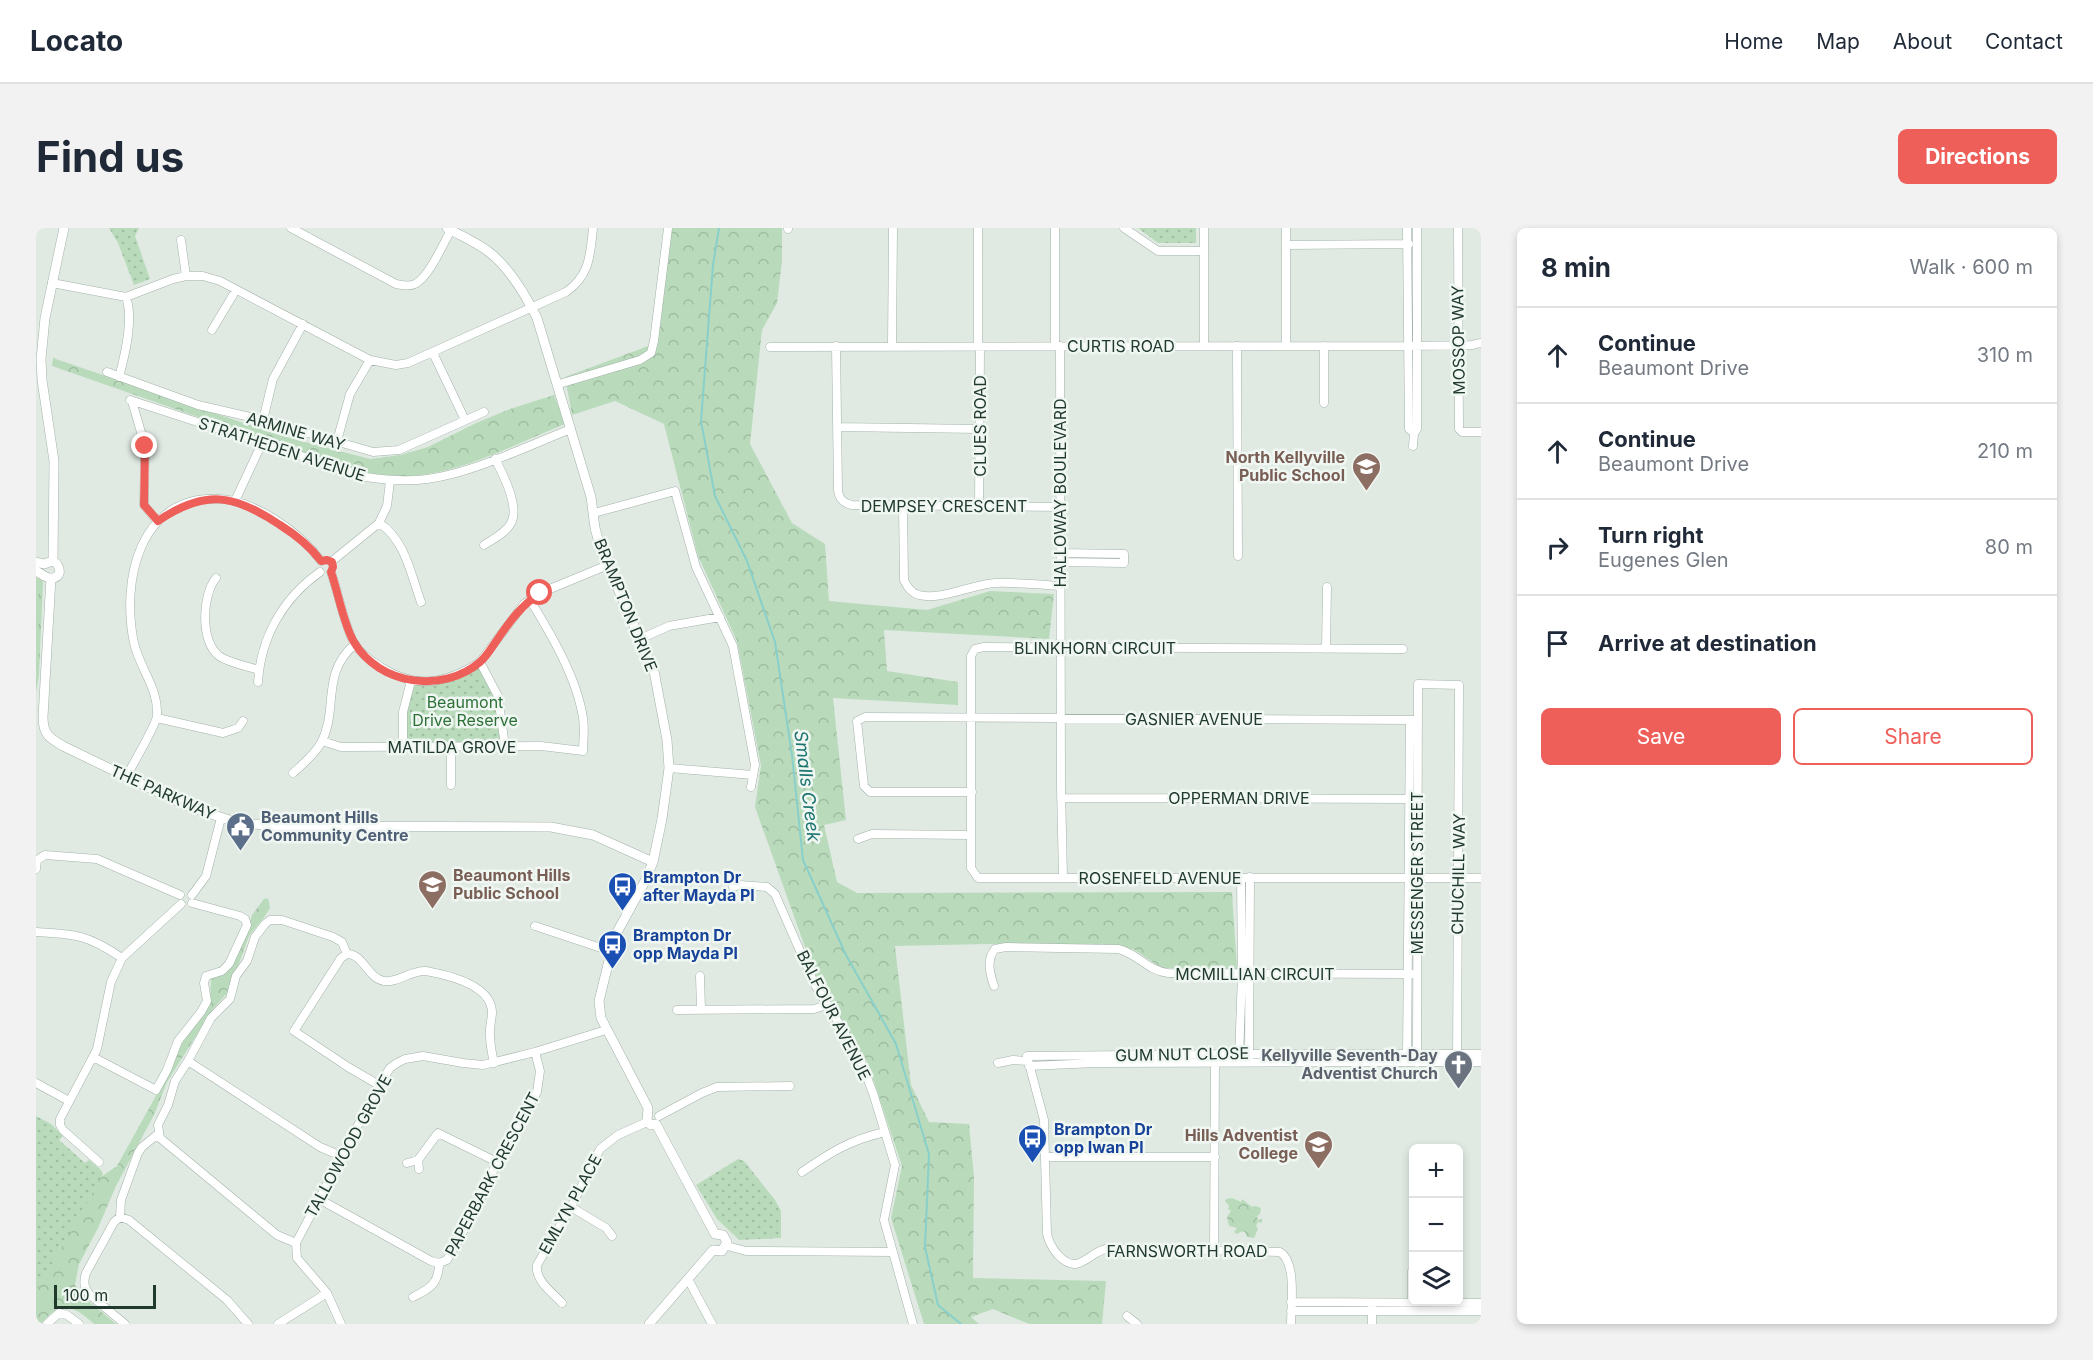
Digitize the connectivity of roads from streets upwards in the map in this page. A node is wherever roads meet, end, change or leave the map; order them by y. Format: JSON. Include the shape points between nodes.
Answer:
{"nodes":[{"id":1,"x":64,"y":228,"type":"edge"},
{"id":2,"x":291,"y":228,"type":"edge"},
{"id":3,"x":593,"y":228,"type":"edge"},
{"id":4,"x":668,"y":228,"type":"edge"},
{"id":5,"x":893,"y":228,"type":"edge"},
{"id":6,"x":978,"y":228,"type":"edge"},
{"id":7,"x":1055,"y":228,"type":"edge"},
{"id":8,"x":1124,"y":228,"type":"edge"},
{"id":9,"x":1204,"y":228,"type":"edge"},
{"id":10,"x":1286,"y":228,"type":"edge"},
{"id":11,"x":1407,"y":228,"type":"edge"},
{"id":12,"x":1417,"y":228,"type":"edge"},
{"id":13,"x":1458,"y":228,"type":"edge"},
{"id":14,"x":449,"y":229,"type":"edge"},
{"id":15,"x":181,"y":240,"type":"dead end"},
{"id":16,"x":1286,"y":244,"type":"junction"},
{"id":17,"x":1407,"y":244,"type":"junction"},
{"id":18,"x":1417,"y":244,"type":"junction"},
{"id":19,"x":1204,"y":251,"type":"junction"},
{"id":20,"x":186,"y":276,"type":"junction"},
{"id":21,"x":52,"y":283,"type":"junction"},
{"id":22,"x":236,"y":290,"type":"junction"},
{"id":23,"x":126,"y":297,"type":"junction"},
{"id":24,"x":532,"y":307,"type":"junction"},
{"id":25,"x":303,"y":324,"type":"junction"},
{"id":26,"x":212,"y":330,"type":"dead end"},
{"id":27,"x":1481,"y":343,"type":"edge"},
{"id":28,"x":1458,"y":345,"type":"junction"},
{"id":29,"x":1472,"y":345,"type":"junction"},
{"id":30,"x":836,"y":346,"type":"junction"},
{"id":31,"x":892,"y":346,"type":"junction"},
{"id":32,"x":979,"y":346,"type":"junction"},
{"id":33,"x":1057,"y":346,"type":"junction"},
{"id":34,"x":1204,"y":346,"type":"junction"},
{"id":35,"x":1237,"y":346,"type":"junction"},
{"id":36,"x":1286,"y":346,"type":"junction"},
{"id":37,"x":1324,"y":346,"type":"junction"},
{"id":38,"x":1408,"y":346,"type":"junction"},
{"id":39,"x":1417,"y":346,"type":"junction"},
{"id":40,"x":770,"y":347,"type":"dead end"},
{"id":41,"x":1481,"y":349,"type":"edge"},
{"id":42,"x":433,"y":353,"type":"junction"},
{"id":43,"x":370,"y":360,"type":"junction"},
{"id":44,"x":107,"y":372,"type":"dead end"},
{"id":45,"x":118,"y":377,"type":"junction"},
{"id":46,"x":559,"y":384,"type":"junction"},
{"id":47,"x":1324,"y":403,"type":"dead end"},
{"id":48,"x":484,"y":412,"type":"dead end"},
{"id":49,"x":262,"y":420,"type":"junction"},
{"id":50,"x":465,"y":420,"type":"junction"},
{"id":51,"x":837,"y":427,"type":"junction"},
{"id":52,"x":571,"y":429,"type":"junction"},
{"id":53,"x":980,"y":429,"type":"junction"},
{"id":54,"x":1481,"y":432,"type":"edge"},
{"id":55,"x":1414,"y":434,"type":"junction"},
{"id":56,"x":337,"y":441,"type":"junction"},
{"id":57,"x":262,"y":443,"type":"junction"},
{"id":58,"x":1413,"y":446,"type":"dead end"},
{"id":59,"x":495,"y":459,"type":"junction"},
{"id":60,"x":390,"y":481,"type":"junction"},
{"id":61,"x":235,"y":501,"type":"junction"},
{"id":62,"x":903,"y":506,"type":"junction"},
{"id":63,"x":979,"y":506,"type":"junction"},
{"id":64,"x":1060,"y":507,"type":"junction"},
{"id":65,"x":594,"y":513,"type":"junction"},
{"id":66,"x":158,"y":521,"type":"junction"},
{"id":67,"x":379,"y":523,"type":"junction"},
{"id":68,"x":484,"y":545,"type":"dead end"},
{"id":69,"x":1238,"y":556,"type":"dead end"},
{"id":70,"x":1060,"y":557,"type":"junction"},
{"id":71,"x":321,"y":561,"type":"junction"},
{"id":72,"x":44,"y":562,"type":"edge"},
{"id":73,"x":332,"y":562,"type":"junction"},
{"id":74,"x":608,"y":565,"type":"junction"},
{"id":75,"x":36,"y":571,"type":"edge"},
{"id":76,"x":320,"y":572,"type":"junction"},
{"id":77,"x":331,"y":572,"type":"junction"},
{"id":78,"x":49,"y":577,"type":"junction"},
{"id":79,"x":216,"y":578,"type":"dead end"},
{"id":80,"x":1061,"y":586,"type":"junction"},
{"id":81,"x":1327,"y":588,"type":"dead end"},
{"id":82,"x":530,"y":600,"type":"junction"},
{"id":83,"x":422,"y":602,"type":"dead end"},
{"id":84,"x":720,"y":617,"type":"junction"},
{"id":85,"x":640,"y":639,"type":"junction"},
{"id":86,"x":355,"y":644,"type":"junction"},
{"id":87,"x":1061,"y":644,"type":"junction"},
{"id":88,"x":1326,"y":649,"type":"junction"},
{"id":89,"x":1403,"y":649,"type":"dead end"},
{"id":90,"x":480,"y":662,"type":"junction"},
{"id":91,"x":259,"y":670,"type":"junction"},
{"id":92,"x":411,"y":681,"type":"junction"},
{"id":93,"x":258,"y":682,"type":"dead end"},
{"id":94,"x":1419,"y":684,"type":"joint"},
{"id":95,"x":157,"y":718,"type":"junction"},
{"id":96,"x":970,"y":718,"type":"junction"},
{"id":97,"x":1061,"y":718,"type":"junction"},
{"id":98,"x":1413,"y":720,"type":"junction"},
{"id":99,"x":243,"y":721,"type":"dead end"},
{"id":100,"x":322,"y":741,"type":"junction"},
{"id":101,"x":505,"y":746,"type":"junction"},
{"id":102,"x":403,"y":747,"type":"junction"},
{"id":103,"x":451,"y":748,"type":"junction"},
{"id":104,"x":669,"y":768,"type":"junction"},
{"id":105,"x":293,"y":773,"type":"dead end"},
{"id":106,"x":753,"y":775,"type":"junction"},
{"id":107,"x":126,"y":777,"type":"junction"},
{"id":108,"x":451,"y":785,"type":"dead end"},
{"id":109,"x":751,"y":787,"type":"dead end"},
{"id":110,"x":972,"y":792,"type":"junction"},
{"id":111,"x":1061,"y":798,"type":"junction"},
{"id":112,"x":1413,"y":799,"type":"junction"},
{"id":113,"x":221,"y":818,"type":"junction"},
{"id":114,"x":971,"y":835,"type":"junction"},
{"id":115,"x":858,"y":839,"type":"dead end"},
{"id":116,"x":653,"y":862,"type":"junction"},
{"id":117,"x":36,"y":869,"type":"edge"},
{"id":118,"x":1250,"y":877,"type":"junction"},
{"id":119,"x":1063,"y":878,"type":"junction"},
{"id":120,"x":1241,"y":878,"type":"junction"},
{"id":121,"x":1413,"y":878,"type":"junction"},
{"id":122,"x":1458,"y":878,"type":"junction"},
{"id":123,"x":1481,"y":878,"type":"edge"},
{"id":124,"x":734,"y":887,"type":"dead end"},
{"id":125,"x":180,"y":895,"type":"junction"},
{"id":126,"x":192,"y":899,"type":"junction"},
{"id":127,"x":181,"y":904,"type":"junction"},
{"id":128,"x":535,"y":926,"type":"dead end"},
{"id":129,"x":36,"y":932,"type":"edge"},
{"id":130,"x":610,"y":951,"type":"junction"},
{"id":131,"x":347,"y":954,"type":"junction"},
{"id":132,"x":122,"y":958,"type":"junction"},
{"id":133,"x":1245,"y":974,"type":"junction"},
{"id":134,"x":1417,"y":974,"type":"junction"},
{"id":135,"x":1407,"y":975,"type":"junction"},
{"id":136,"x":700,"y":976,"type":"dead end"},
{"id":137,"x":994,"y":986,"type":"dead end"},
{"id":138,"x":827,"y":1005,"type":"junction"},
{"id":139,"x":676,"y":1010,"type":"dead end"},
{"id":140,"x":701,"y":1010,"type":"junction"},
{"id":141,"x":606,"y":1030,"type":"junction"},
{"id":142,"x":535,"y":1052,"type":"junction"},
{"id":143,"x":1239,"y":1054,"type":"junction"},
{"id":144,"x":1249,"y":1054,"type":"junction"},
{"id":145,"x":1481,"y":1054,"type":"edge"},
{"id":146,"x":93,"y":1057,"type":"junction"},
{"id":147,"x":1407,"y":1058,"type":"junction"},
{"id":148,"x":1417,"y":1058,"type":"junction"},
{"id":149,"x":1457,"y":1058,"type":"junction"},
{"id":150,"x":1215,"y":1059,"type":"junction"},
{"id":151,"x":188,"y":1061,"type":"junction"},
{"id":152,"x":1028,"y":1061,"type":"junction"},
{"id":153,"x":1481,"y":1062,"type":"edge"},
{"id":154,"x":494,"y":1063,"type":"junction"},
{"id":155,"x":998,"y":1063,"type":"dead end"},
{"id":156,"x":1240,"y":1063,"type":"junction"},
{"id":157,"x":1250,"y":1063,"type":"junction"},
{"id":158,"x":36,"y":1083,"type":"edge"},
{"id":159,"x":380,"y":1085,"type":"junction"},
{"id":160,"x":790,"y":1086,"type":"dead end"},
{"id":161,"x":69,"y":1101,"type":"junction"},
{"id":162,"x":653,"y":1119,"type":"junction"},
{"id":163,"x":885,"y":1132,"type":"junction"},
{"id":164,"x":158,"y":1134,"type":"junction"},
{"id":165,"x":341,"y":1156,"type":"junction"},
{"id":166,"x":1046,"y":1156,"type":"junction"},
{"id":167,"x":1215,"y":1157,"type":"junction"},
{"id":168,"x":99,"y":1162,"type":"dead end"},
{"id":169,"x":497,"y":1162,"type":"junction"},
{"id":170,"x":408,"y":1163,"type":"dead end"},
{"id":171,"x":802,"y":1172,"type":"dead end"},
{"id":172,"x":319,"y":1199,"type":"junction"},
{"id":173,"x":571,"y":1207,"type":"junction"},
{"id":174,"x":120,"y":1217,"type":"junction"},
{"id":175,"x":715,"y":1234,"type":"junction"},
{"id":176,"x":612,"y":1236,"type":"dead end"},
{"id":177,"x":296,"y":1243,"type":"junction"},
{"id":178,"x":727,"y":1246,"type":"junction"},
{"id":179,"x":713,"y":1250,"type":"junction"},
{"id":180,"x":1214,"y":1251,"type":"junction"},
{"id":181,"x":893,"y":1252,"type":"junction"},
{"id":182,"x":440,"y":1263,"type":"junction"},
{"id":183,"x":688,"y":1279,"type":"junction"},
{"id":184,"x":327,"y":1293,"type":"junction"},
{"id":185,"x":413,"y":1297,"type":"dead end"},
{"id":186,"x":562,"y":1303,"type":"dead end"},
{"id":187,"x":1481,"y":1303,"type":"edge"},
{"id":188,"x":1463,"y":1304,"type":"edge"},
{"id":189,"x":1291,"y":1306,"type":"junction"},
{"id":190,"x":1434,"y":1306,"type":"edge"},
{"id":191,"x":1460,"y":1306,"type":"edge"},
{"id":192,"x":1372,"y":1307,"type":"junction"},
{"id":193,"x":1412,"y":1307,"type":"joint"},
{"id":194,"x":1481,"y":1311,"type":"edge"},
{"id":195,"x":1127,"y":1316,"type":"dead end"},
{"id":196,"x":47,"y":1324,"type":"edge"},
{"id":197,"x":79,"y":1324,"type":"edge"},
{"id":198,"x":125,"y":1324,"type":"edge"},
{"id":199,"x":248,"y":1324,"type":"edge"},
{"id":200,"x":278,"y":1324,"type":"edge"},
{"id":201,"x":341,"y":1324,"type":"edge"},
{"id":202,"x":649,"y":1324,"type":"edge"},
{"id":203,"x":712,"y":1324,"type":"edge"},
{"id":204,"x":913,"y":1324,"type":"edge"},
{"id":205,"x":1137,"y":1324,"type":"edge"},
{"id":206,"x":1291,"y":1324,"type":"edge"},
{"id":207,"x":1372,"y":1324,"type":"edge"}],
"edges":[{"from":1,"to":21,"type":"street"},
{"from":2,"to":14,"type":"street","via":[[396,284],[407,286],[424,277]]},
{"from":3,"to":24,"type":"street","via":[[586,272],[578,284]]},
{"from":4,"to":46,"type":"street","via":[[651,353],[640,360]]},
{"from":5,"to":31,"type":"street"},
{"from":6,"to":32,"type":"street","name":"CLUES ROAD"},
{"from":7,"to":33,"type":"street","name":"HALLOWAY BOULEVARD"},
{"from":8,"to":19,"type":"street","via":[[1158,251]]},
{"from":9,"to":19,"type":"street"},
{"from":10,"to":16,"type":"street"},
{"from":11,"to":17,"type":"street"},
{"from":12,"to":18,"type":"street"},
{"from":13,"to":28,"type":"street","name":"MOSSOP WAY"},
{"from":14,"to":24,"type":"street","name":"BRAMPTON DRIVE","via":[[500,261]]},
{"from":15,"to":20,"type":"street"},
{"from":16,"to":17,"type":"street"},
{"from":16,"to":36,"type":"street"},
{"from":17,"to":18,"type":"street"},
{"from":17,"to":38,"type":"street"},
{"from":18,"to":39,"type":"street"},
{"from":19,"to":34,"type":"street"},
{"from":20,"to":22,"type":"street","via":[[220,281]]},
{"from":20,"to":23,"type":"street"},
{"from":21,"to":23,"type":"street"},
{"from":21,"to":72,"type":"street","via":[[41,359],[54,461]]},
{"from":22,"to":25,"type":"street"},
{"from":22,"to":26,"type":"street"},
{"from":23,"to":45,"type":"street","via":[[127,342]]},
{"from":24,"to":42,"type":"street"},
{"from":24,"to":46,"type":"street","name":"BRAMPTON DRIVE"},
{"from":25,"to":43,"type":"street"},
{"from":25,"to":49,"type":"street","via":[[273,379]]},
{"from":27,"to":29,"type":"street","name":"CURTIS ROAD"},
{"from":28,"to":29,"type":"street","name":"CURTIS ROAD"},
{"from":28,"to":39,"type":"street","name":"CURTIS ROAD"},
{"from":28,"to":54,"type":"street","name":"MOSSOP WAY","via":[[1459,429]]},
{"from":29,"to":41,"type":"street","name":"CURTIS ROAD"},
{"from":30,"to":31,"type":"street","name":"CURTIS ROAD"},
{"from":30,"to":40,"type":"street","name":"CURTIS ROAD"},
{"from":30,"to":51,"type":"street","name":"DEMPSEY CRESCENT"},
{"from":31,"to":32,"type":"street","name":"CURTIS ROAD"},
{"from":32,"to":33,"type":"street","name":"CURTIS ROAD"},
{"from":32,"to":53,"type":"street","name":"CLUES ROAD"},
{"from":33,"to":34,"type":"street","name":"CURTIS ROAD"},
{"from":33,"to":64,"type":"street","name":"HALLOWAY BOULEVARD"},
{"from":34,"to":35,"type":"street","name":"CURTIS ROAD"},
{"from":35,"to":36,"type":"street","name":"CURTIS ROAD"},
{"from":35,"to":69,"type":"street"},
{"from":36,"to":37,"type":"street","name":"CURTIS ROAD"},
{"from":37,"to":38,"type":"street","name":"CURTIS ROAD"},
{"from":37,"to":47,"type":"street"},
{"from":38,"to":39,"type":"street","name":"CURTIS ROAD"},
{"from":38,"to":55,"type":"street","via":[[1409,429]]},
{"from":39,"to":55,"type":"street"},
{"from":42,"to":43,"type":"street","via":[[396,365]]},
{"from":42,"to":50,"type":"street"},
{"from":43,"to":56,"type":"street","via":[[350,394]]},
{"from":44,"to":45,"type":"street","name":"ARMINE WAY"},
{"from":45,"to":49,"type":"street","name":"ARMINE WAY","via":[[198,405]]},
{"from":46,"to":52,"type":"street","name":"BRAMPTON DRIVE"},
{"from":48,"to":50,"type":"street","name":"ARMINE WAY"},
{"from":49,"to":56,"type":"street","name":"ARMINE WAY"},
{"from":50,"to":56,"type":"street","name":"ARMINE WAY","via":[[399,450],[373,452]]},
{"from":51,"to":53,"type":"street"},
{"from":51,"to":62,"type":"street","name":"DEMPSEY CRESCENT","via":[[841,499],[852,505]]},
{"from":52,"to":59,"type":"street","name":"STRATHEDEN AVENUE"},
{"from":52,"to":65,"type":"street","name":"BRAMPTON DRIVE"},
{"from":53,"to":63,"type":"street","name":"CLUES ROAD"},
{"from":55,"to":58,"type":"street"},
{"from":57,"to":60,"type":"street","name":"STRATHEDEN AVENUE"},
{"from":57,"to":61,"type":"street"},
{"from":57,"to":66,"type":"street","name":"STRATHEDEN AVENUE","via":[[131,401],[145,446],[144,505]]},
{"from":59,"to":60,"type":"street","name":"STRATHEDEN AVENUE","via":[[452,475]]},
{"from":59,"to":68,"type":"street","via":[[514,515],[504,531]]},
{"from":60,"to":67,"type":"street","via":[[387,506]]},
{"from":61,"to":66,"type":"street","via":[[206,499],[188,503]]},
{"from":61,"to":71,"type":"street","via":[[292,533]]},
{"from":62,"to":63,"type":"street","name":"DEMPSEY CRESCENT"},
{"from":62,"to":80,"type":"street","via":[[904,580],[917,595],[996,583]]},
{"from":63,"to":64,"type":"street","name":"DEMPSEY CRESCENT"},
{"from":64,"to":70,"type":"street","name":"HALLOWAY BOULEVARD"},
{"from":65,"to":74,"type":"street","name":"BRAMPTON DRIVE"},
{"from":65,"to":84,"type":"street","via":[[675,491],[696,567]]},
{"from":66,"to":95,"type":"street","via":[[137,555],[130,622],[135,647],[154,691]]},
{"from":67,"to":73,"type":"street"},
{"from":67,"to":83,"type":"street","via":[[401,547]]},
{"from":70,"to":70,"type":"street","via":[[1124,554],[1124,562]]},
{"from":70,"to":80,"type":"street","name":"HALLOWAY BOULEVARD"},
{"from":71,"to":73,"type":"street"},
{"from":71,"to":76,"type":"street"},
{"from":72,"to":78,"type":"street","via":[[42,572]]},
{"from":72,"to":78,"type":"street","via":[[58,564],[60,569]]},
{"from":73,"to":77,"type":"street"},
{"from":74,"to":82,"type":"street"},
{"from":74,"to":85,"type":"street","name":"BRAMPTON DRIVE"},
{"from":75,"to":78,"type":"street"},
{"from":76,"to":77,"type":"street"},
{"from":76,"to":91,"type":"street","via":[[284,605],[272,625]]},
{"from":77,"to":86,"type":"street"},
{"from":78,"to":107,"type":"street","name":"THE PARKWAY","via":[[44,730],[51,739]]},
{"from":79,"to":91,"type":"street","via":[[209,586],[206,602],[208,636],[222,658]]},
{"from":80,"to":87,"type":"street","name":"HALLOWAY BOULEVARD"},
{"from":81,"to":88,"type":"street"},
{"from":82,"to":90,"type":"street","via":[[517,611]]},
{"from":82,"to":101,"type":"street","name":"MATILDA GROVE","via":[[575,686],[584,719],[583,751]]},
{"from":84,"to":85,"type":"street","via":[[669,626]]},
{"from":84,"to":106,"type":"street","via":[[733,646],[754,758]]},
{"from":85,"to":104,"type":"street","name":"BRAMPTON DRIVE","via":[[654,670]]},
{"from":86,"to":92,"type":"street","via":[[382,668]]},
{"from":86,"to":100,"type":"street","via":[[344,655],[335,674]]},
{"from":87,"to":88,"type":"street","name":"BLINKHORN CIRCUIT"},
{"from":87,"to":96,"type":"street","name":"BLINKHORN CIRCUIT","via":[[975,649],[971,656]]},
{"from":87,"to":97,"type":"street","name":"HALLOWAY BOULEVARD"},
{"from":88,"to":89,"type":"street","name":"BLINKHORN CIRCUIT"},
{"from":90,"to":92,"type":"street","via":[[446,679]]},
{"from":90,"to":101,"type":"street","via":[[498,696]]},
{"from":91,"to":93,"type":"street"},
{"from":92,"to":102,"type":"street","via":[[404,712]]},
{"from":94,"to":98,"type":"street","name":"MESSENGER STREET"},
{"from":94,"to":122,"type":"street","name":"CHUCHILL WAY","via":[[1458,685]]},
{"from":95,"to":99,"type":"street","via":[[223,733],[238,728]]},
{"from":95,"to":107,"type":"street"},
{"from":96,"to":97,"type":"street","name":"GASNIER AVENUE"},
{"from":96,"to":110,"type":"street","name":"BLINKHORN CIRCUIT"},
{"from":96,"to":110,"type":"street","name":"GASNIER AVENUE","via":[[866,717],[857,721],[857,730],[864,786],[870,792]]},
{"from":97,"to":98,"type":"street","name":"GASNIER AVENUE"},
{"from":97,"to":111,"type":"street","name":"ROSENFELD AVENUE"},
{"from":98,"to":112,"type":"street","name":"MESSENGER STREET"},
{"from":100,"to":102,"type":"street","name":"MATILDA GROVE","via":[[341,747]]},
{"from":100,"to":105,"type":"street"},
{"from":101,"to":103,"type":"street","name":"MATILDA GROVE"},
{"from":102,"to":103,"type":"street","name":"MATILDA GROVE"},
{"from":103,"to":108,"type":"street"},
{"from":104,"to":106,"type":"street"},
{"from":104,"to":116,"type":"street","name":"BRAMPTON DRIVE"},
{"from":106,"to":109,"type":"street"},
{"from":107,"to":113,"type":"street","name":"THE PARKWAY"},
{"from":110,"to":114,"type":"street","name":"BLINKHORN CIRCUIT"},
{"from":111,"to":112,"type":"street","name":"OPPERMAN DRIVE"},
{"from":111,"to":119,"type":"street","name":"ROSENFELD AVENUE"},
{"from":112,"to":121,"type":"street","name":"MESSENGER STREET"},
{"from":113,"to":116,"type":"street","name":"THE PARKWAY","via":[[274,826],[551,827],[593,835]]},
{"from":113,"to":126,"type":"street","via":[[206,876]]},
{"from":114,"to":115,"type":"street","via":[[872,834]]},
{"from":114,"to":119,"type":"street","name":"BLINKHORN CIRCUIT","via":[[971,868],[978,878]]},
{"from":116,"to":130,"type":"street","name":"BRAMPTON DRIVE"},
{"from":117,"to":125,"type":"street","via":[[37,860],[45,855],[97,859]]},
{"from":118,"to":120,"type":"street","name":"ROSENFELD AVENUE"},
{"from":118,"to":121,"type":"street","name":"ROSENFELD AVENUE"},
{"from":118,"to":133,"type":"street"},
{"from":119,"to":120,"type":"street","name":"ROSENFELD AVENUE"},
{"from":120,"to":133,"type":"street"},
{"from":121,"to":122,"type":"street","name":"ROSENFELD AVENUE"},
{"from":121,"to":134,"type":"street","name":"MESSENGER STREET"},
{"from":121,"to":135,"type":"street","name":"MESSENGER STREET"},
{"from":122,"to":123,"type":"street","name":"ROSENFELD AVENUE"},
{"from":122,"to":149,"type":"street","name":"CHUCHILL WAY"},
{"from":124,"to":138,"type":"street","name":"BALFOUR AVENUE","via":[[767,887],[775,894]]},
{"from":125,"to":126,"type":"street","via":[[186,892]]},
{"from":125,"to":127,"type":"street"},
{"from":126,"to":127,"type":"street","via":[[186,906]]},
{"from":126,"to":146,"type":"street","via":[[240,916],[247,925],[229,964],[206,976],[207,1001],[178,1041],[156,1089]]},
{"from":127,"to":132,"type":"street"},
{"from":128,"to":130,"type":"street"},
{"from":129,"to":132,"type":"street","via":[[84,937]]},
{"from":130,"to":141,"type":"street","name":"BRAMPTON DRIVE","via":[[599,1001]]},
{"from":131,"to":151,"type":"street","via":[[342,942],[333,937],[282,920],[270,920],[255,937],[247,961],[236,976],[230,999],[206,1024]]},
{"from":131,"to":154,"type":"street","via":[[355,955],[375,977],[385,981],[426,971],[480,989],[491,1004],[489,1034]]},
{"from":131,"to":159,"type":"street","via":[[294,1031]]},
{"from":132,"to":146,"type":"street","via":[[111,982]]},
{"from":133,"to":135,"type":"street","name":"MCMILLIAN CIRCUIT"},
{"from":133,"to":137,"type":"street","name":"MCMILLIAN CIRCUIT","via":[[1161,972],[1118,949],[1006,947],[995,949],[991,957]]},
{"from":133,"to":143,"type":"street"},
{"from":133,"to":144,"type":"street"},
{"from":134,"to":135,"type":"street","name":"MCMILLIAN CIRCUIT"},
{"from":134,"to":148,"type":"street","name":"MESSENGER STREET"},
{"from":135,"to":147,"type":"street","name":"MESSENGER STREET"},
{"from":136,"to":140,"type":"street"},
{"from":138,"to":140,"type":"street","via":[[814,1009]]},
{"from":138,"to":163,"type":"street","name":"BALFOUR AVENUE","via":[[861,1062]]},
{"from":139,"to":140,"type":"street"},
{"from":141,"to":142,"type":"street","name":"TALLOWOOD GROVE"},
{"from":141,"to":162,"type":"street","name":"BRAMPTON DRIVE"},
{"from":142,"to":154,"type":"street","name":"TALLOWOOD GROVE"},
{"from":142,"to":169,"type":"street","name":"PAPERBARK CRESCENT","via":[[540,1071],[537,1092]]},
{"from":143,"to":144,"type":"street","name":"GUM NUT CLOSE"},
{"from":143,"to":150,"type":"street","name":"GUM NUT CLOSE"},
{"from":143,"to":156,"type":"street"},
{"from":144,"to":147,"type":"street","name":"GUM NUT CLOSE"},
{"from":144,"to":157,"type":"street"},
{"from":145,"to":149,"type":"street","name":"GUM NUT CLOSE"},
{"from":146,"to":161,"type":"street"},
{"from":147,"to":148,"type":"street","name":"GUM NUT CLOSE"},
{"from":147,"to":157,"type":"street","name":"GUM NUT CLOSE"},
{"from":148,"to":149,"type":"street","name":"GUM NUT CLOSE"},
{"from":149,"to":153,"type":"street","name":"GUM NUT CLOSE"},
{"from":150,"to":152,"type":"street","name":"GUM NUT CLOSE"},
{"from":150,"to":156,"type":"street","name":"GUM NUT CLOSE"},
{"from":150,"to":167,"type":"street"},
{"from":151,"to":164,"type":"street","via":[[173,1086]]},
{"from":151,"to":165,"type":"street","via":[[320,1147]]},
{"from":152,"to":155,"type":"street","name":"GUM NUT CLOSE"},
{"from":152,"to":166,"type":"street","via":[[1042,1111]]},
{"from":154,"to":159,"type":"street","name":"TALLOWOOD GROVE","via":[[472,1065],[413,1056],[390,1068]]},
{"from":156,"to":157,"type":"street","name":"GUM NUT CLOSE"},
{"from":158,"to":161,"type":"street"},
{"from":159,"to":165,"type":"street","name":"TALLOWOOD GROVE"},
{"from":160,"to":162,"type":"street","name":"EMLYN PLACE","via":[[717,1087]]},
{"from":161,"to":168,"type":"street","via":[[60,1125]]},
{"from":162,"to":173,"type":"street","name":"EMLYN PLACE","via":[[618,1135],[600,1149]]},
{"from":162,"to":175,"type":"street","name":"BRAMPTON DRIVE"},
{"from":163,"to":171,"type":"street","via":[[847,1144]]},
{"from":163,"to":181,"type":"street","name":"BALFOUR AVENUE","via":[[895,1165],[884,1220]]},
{"from":164,"to":174,"type":"street","via":[[138,1153],[123,1194]]},
{"from":164,"to":177,"type":"street","via":[[271,1230]]},
{"from":165,"to":172,"type":"street","name":"TALLOWOOD GROVE"},
{"from":166,"to":167,"type":"street"},
{"from":166,"to":180,"type":"street","name":"FARNSWORTH ROAD","via":[[1048,1241],[1068,1263],[1078,1264],[1110,1248]]},
{"from":167,"to":180,"type":"street"},
{"from":169,"to":170,"type":"street","via":[[438,1133],[418,1164]]},
{"from":169,"to":182,"type":"street","name":"PAPERBARK CRESCENT","via":[[450,1255]]},
{"from":172,"to":177,"type":"street","name":"TALLOWOOD GROVE"},
{"from":172,"to":182,"type":"street","name":"PAPERBARK CRESCENT"},
{"from":173,"to":176,"type":"street","via":[[606,1228]]},
{"from":173,"to":186,"type":"street","name":"EMLYN PLACE","via":[[536,1272]]},
{"from":174,"to":198,"type":"street","via":[[84,1282],[86,1291]]},
{"from":174,"to":199,"type":"street","via":[[129,1220],[227,1300]]},
{"from":175,"to":178,"type":"street","via":[[726,1237]]},
{"from":175,"to":179,"type":"street","via":[[709,1240]]},
{"from":177,"to":184,"type":"street","via":[[301,1264]]},
{"from":178,"to":179,"type":"street","via":[[722,1251]]},
{"from":178,"to":181,"type":"street","via":[[746,1251]]},
{"from":179,"to":183,"type":"street"},
{"from":180,"to":189,"type":"street","name":"FARNSWORTH ROAD","via":[[1283,1254],[1291,1274]]},
{"from":181,"to":204,"type":"street","name":"BALFOUR AVENUE"},
{"from":182,"to":185,"type":"street","via":[[435,1282]]},
{"from":183,"to":202,"type":"street"},
{"from":183,"to":203,"type":"street"},
{"from":184,"to":200,"type":"street"},
{"from":184,"to":201,"type":"street"},
{"from":187,"to":188,"type":"street"},
{"from":189,"to":192,"type":"street"},
{"from":189,"to":206,"type":"street"},
{"from":190,"to":193,"type":"street"},
{"from":191,"to":194,"type":"street"},
{"from":192,"to":193,"type":"street"},
{"from":192,"to":207,"type":"street"},
{"from":195,"to":205,"type":"street"},
{"from":196,"to":197,"type":"street","via":[[59,1313]]}]}
